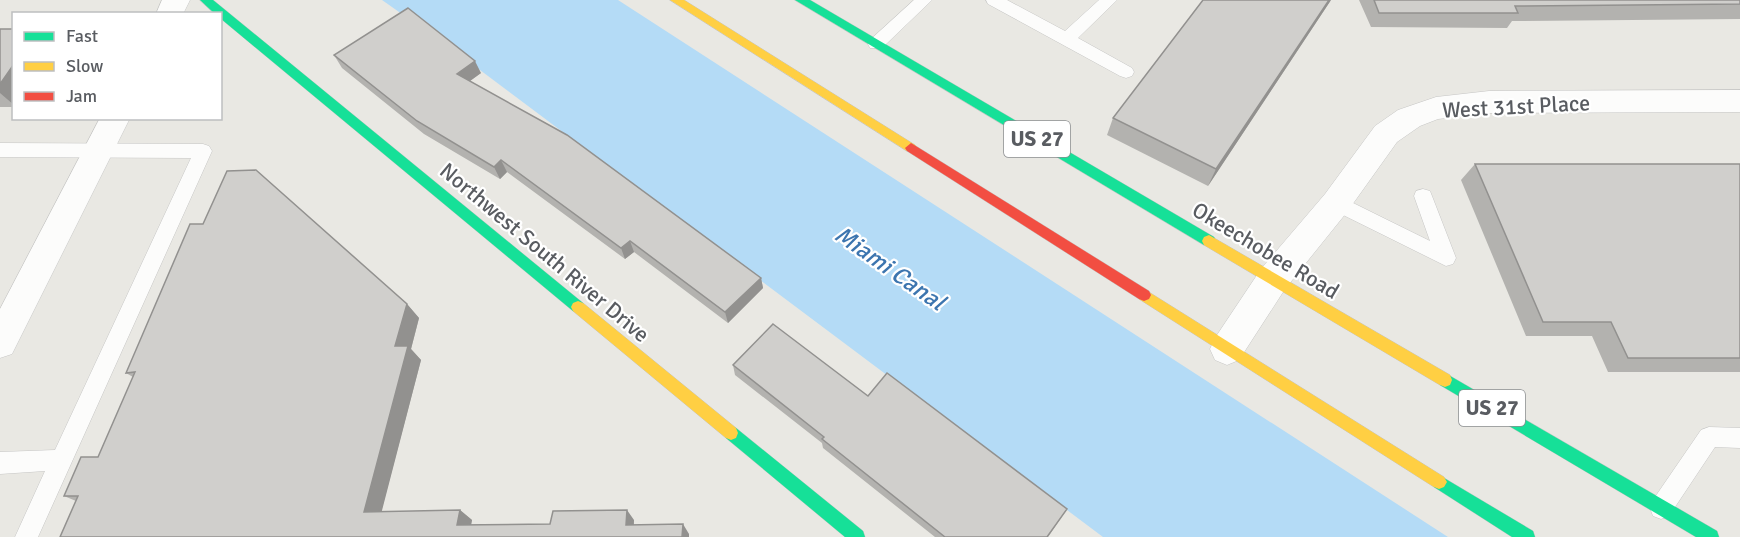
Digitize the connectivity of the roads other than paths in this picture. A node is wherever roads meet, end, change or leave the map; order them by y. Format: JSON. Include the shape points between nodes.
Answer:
{"nodes":[{"id":1,"x":206,"y":0,"type":"edge"},
{"id":2,"x":676,"y":0,"type":"edge"},
{"id":3,"x":801,"y":0,"type":"edge"},
{"id":4,"x":924,"y":0,"type":"edge"},
{"id":5,"x":994,"y":0,"type":"edge"},
{"id":6,"x":1109,"y":0,"type":"edge"},
{"id":7,"x":221,"y":12,"type":"edge"},
{"id":8,"x":222,"y":13,"type":"edge"},
{"id":9,"x":1066,"y":40,"type":"junction"},
{"id":10,"x":876,"y":44,"type":"junction"},
{"id":11,"x":1126,"y":72,"type":"dead end"},
{"id":12,"x":1740,"y":101,"type":"edge"},
{"id":13,"x":114,"y":120,"type":"edge"},
{"id":14,"x":0,"y":150,"type":"edge"},
{"id":15,"x":99,"y":150,"type":"junction"},
{"id":16,"x":1423,"y":196,"type":"dead end"},
{"id":17,"x":1336,"y":203,"type":"junction"},
{"id":18,"x":1273,"y":279,"type":"junction"},
{"id":19,"x":0,"y":343,"type":"edge"},
{"id":20,"x":1227,"y":349,"type":"junction"},
{"id":21,"x":1740,"y":438,"type":"edge"},
{"id":22,"x":61,"y":460,"type":"junction"},
{"id":23,"x":0,"y":463,"type":"edge"},
{"id":24,"x":1661,"y":508,"type":"junction"},
{"id":25,"x":26,"y":537,"type":"edge"},
{"id":26,"x":857,"y":537,"type":"edge"},
{"id":27,"x":1527,"y":537,"type":"edge"},
{"id":28,"x":1711,"y":537,"type":"edge"}],
"edges":[{"from":1,"to":7,"type":"main road","name":"Northwest South River Drive"},
{"from":2,"to":20,"type":"main road"},
{"from":3,"to":10,"type":"main road","name":"Okeechobee Road","number":"US 27"},
{"from":4,"to":10,"type":"lane"},
{"from":5,"to":9,"type":"lane"},
{"from":6,"to":9,"type":"lane"},
{"from":8,"to":26,"type":"main road","name":"Northwest South River Drive"},
{"from":9,"to":11,"type":"lane"},
{"from":10,"to":18,"type":"main road","name":"Okeechobee Road","number":"US 27"},
{"from":12,"to":17,"type":"street","name":"West 31st Place","via":[[1489,102],[1436,108],[1409,118],[1386,134]]},
{"from":13,"to":15,"type":"street"},
{"from":14,"to":15,"type":"lane"},
{"from":15,"to":19,"type":"street"},
{"from":15,"to":22,"type":"lane","via":[[202,151]]},
{"from":16,"to":17,"type":"lane","via":[[1446,258]]},
{"from":17,"to":18,"type":"street","name":"West 31st Place"},
{"from":18,"to":20,"type":"street","name":"West 31st Place"},
{"from":18,"to":24,"type":"main road","name":"Okeechobee Road","number":"US 27"},
{"from":20,"to":27,"type":"main road"},
{"from":21,"to":24,"type":"lane","via":[[1709,438]]},
{"from":22,"to":23,"type":"lane"},
{"from":22,"to":25,"type":"lane"},
{"from":24,"to":28,"type":"main road","name":"Okeechobee Road","number":"US 27"}]}
